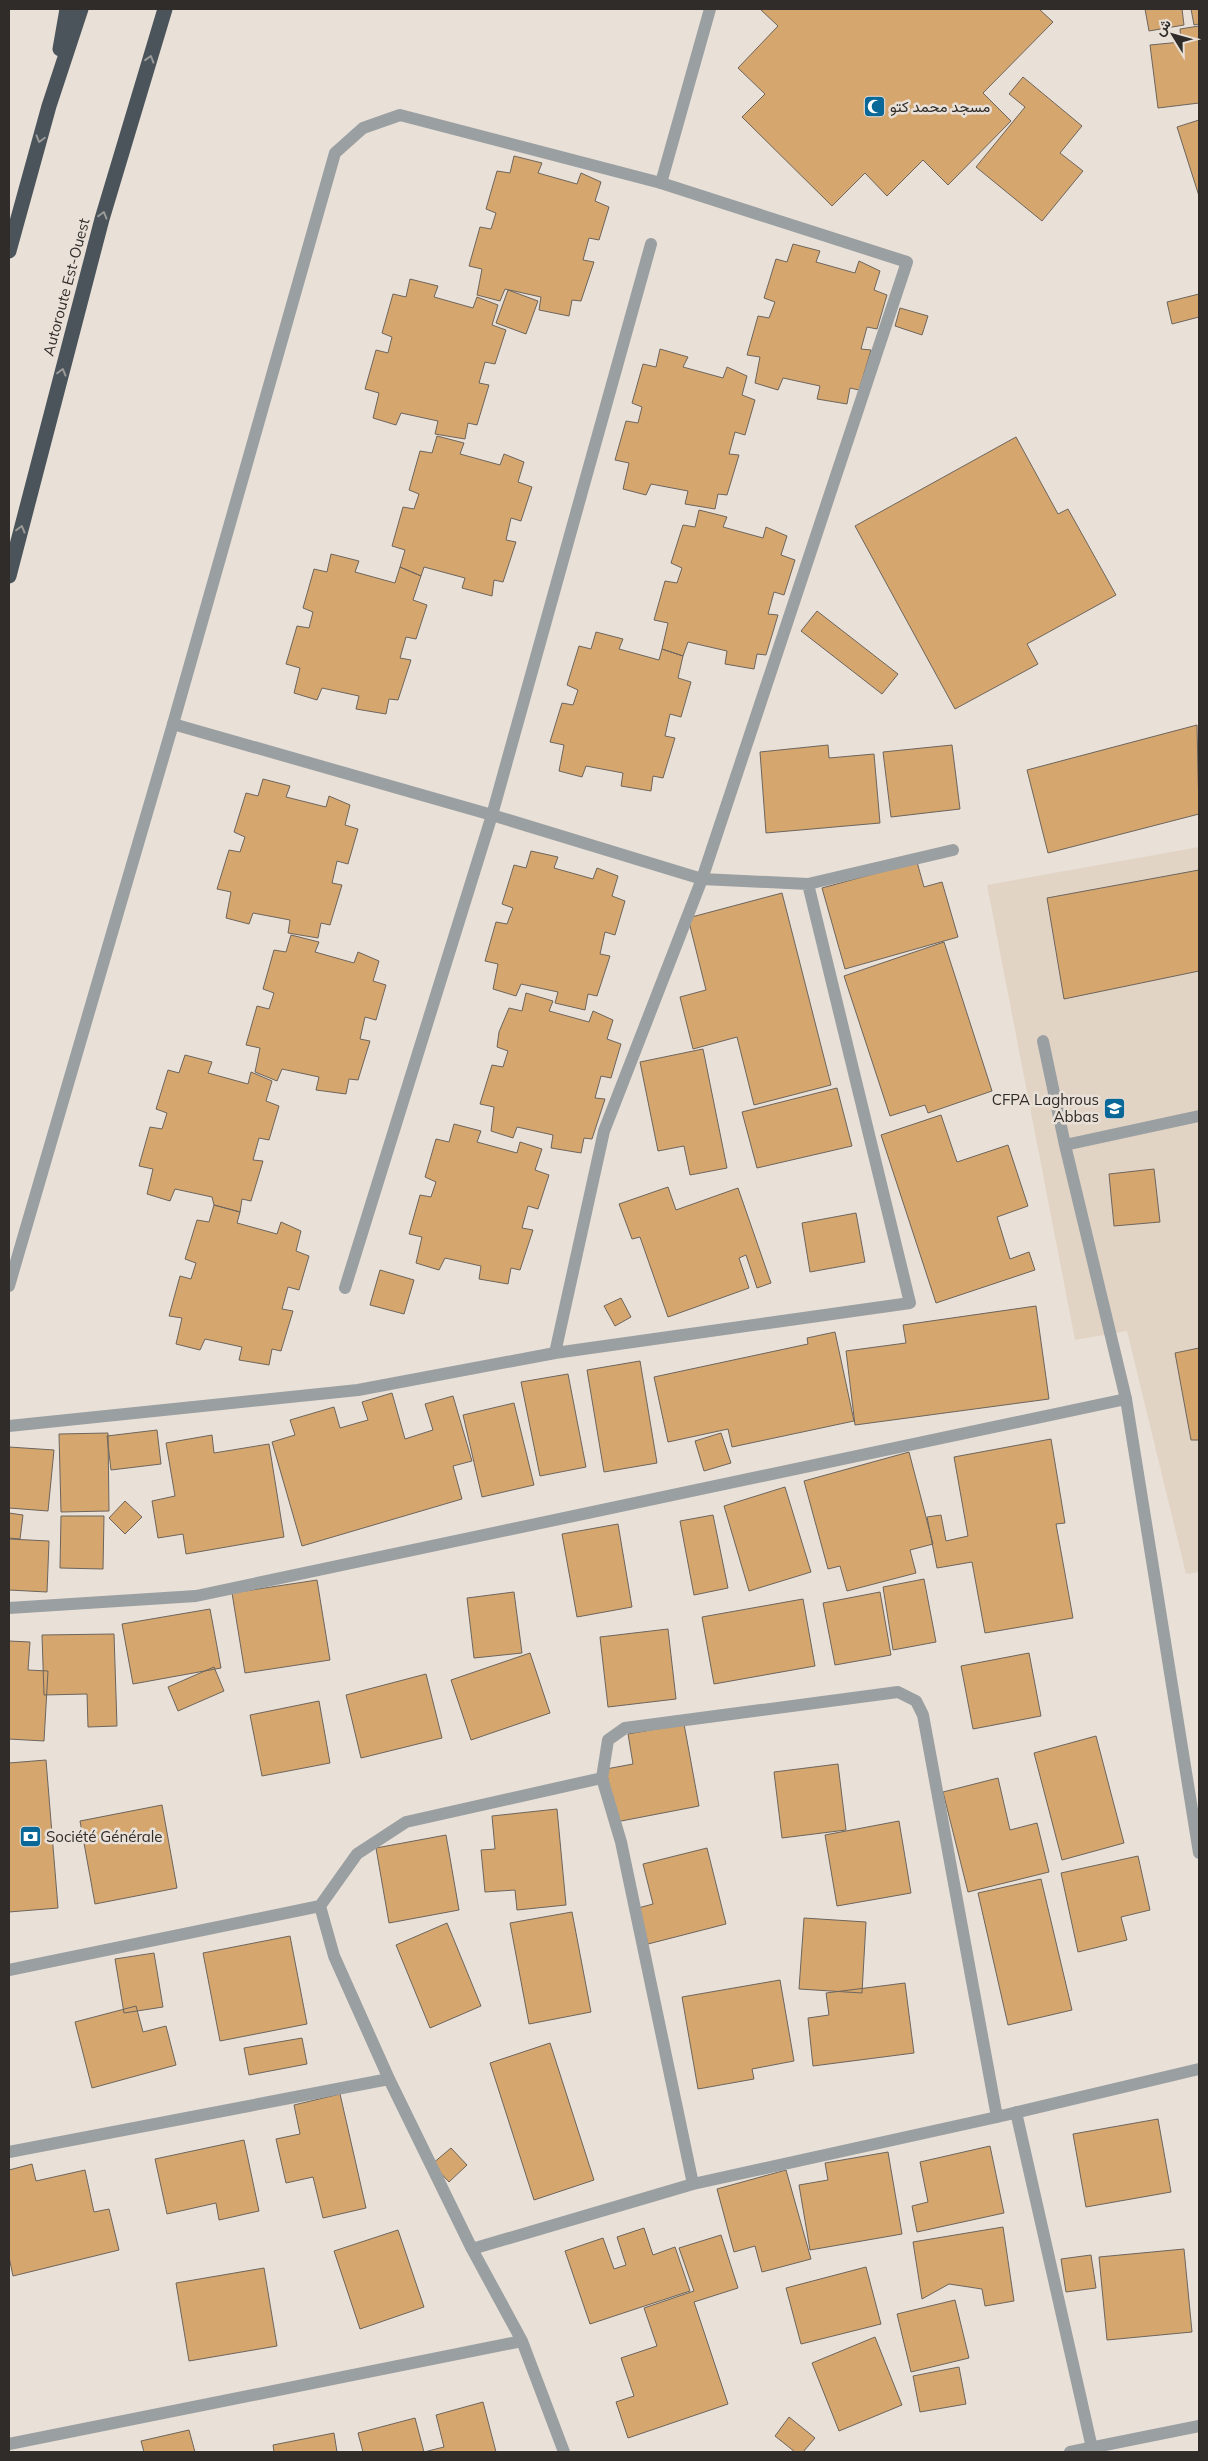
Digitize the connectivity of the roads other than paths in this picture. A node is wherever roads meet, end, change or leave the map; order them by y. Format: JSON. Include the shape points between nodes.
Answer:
{"nodes":[{"id":1,"x":67,"y":9,"type":"edge"},
{"id":2,"x":81,"y":9,"type":"edge"},
{"id":3,"x":165,"y":9,"type":"edge"},
{"id":4,"x":710,"y":9,"type":"edge"},
{"id":5,"x":49,"y":106,"type":"junction"},
{"id":6,"x":661,"y":183,"type":"junction"},
{"id":7,"x":650,"y":244,"type":"dead end"},
{"id":8,"x":9,"y":251,"type":"edge"},
{"id":9,"x":9,"y":576,"type":"edge"},
{"id":10,"x":173,"y":724,"type":"junction"},
{"id":11,"x":492,"y":815,"type":"junction"},
{"id":12,"x":952,"y":850,"type":"dead end"},
{"id":13,"x":702,"y":879,"type":"junction"},
{"id":14,"x":808,"y":884,"type":"junction"},
{"id":15,"x":1043,"y":1041,"type":"dead end"},
{"id":16,"x":1199,"y":1116,"type":"edge"},
{"id":17,"x":1065,"y":1145,"type":"junction"},
{"id":18,"x":9,"y":1286,"type":"edge"},
{"id":19,"x":345,"y":1288,"type":"dead end"},
{"id":20,"x":555,"y":1353,"type":"junction"},
{"id":21,"x":1126,"y":1398,"type":"junction"},
{"id":22,"x":9,"y":1426,"type":"edge"},
{"id":23,"x":9,"y":1608,"type":"edge"},
{"id":24,"x":602,"y":1778,"type":"junction"},
{"id":25,"x":1199,"y":1853,"type":"edge"},
{"id":26,"x":320,"y":1906,"type":"junction"},
{"id":27,"x":9,"y":1970,"type":"edge"},
{"id":28,"x":1199,"y":2069,"type":"edge"},
{"id":29,"x":389,"y":2078,"type":"junction"},
{"id":30,"x":1016,"y":2112,"type":"junction"},
{"id":31,"x":997,"y":2117,"type":"junction"},
{"id":32,"x":9,"y":2152,"type":"edge"},
{"id":33,"x":693,"y":2184,"type":"junction"},
{"id":34,"x":472,"y":2249,"type":"junction"},
{"id":35,"x":522,"y":2341,"type":"junction"},
{"id":36,"x":1199,"y":2426,"type":"edge"},
{"id":37,"x":9,"y":2444,"type":"edge"},
{"id":38,"x":1092,"y":2448,"type":"junction"},
{"id":39,"x":564,"y":2452,"type":"edge"},
{"id":40,"x":1070,"y":2452,"type":"edge"}],
"edges":[{"from":1,"to":5,"type":"highway"},
{"from":2,"to":5,"type":"highway"},
{"from":9,"to":3,"type":"highway","name":"Autoroute Est-Ouest","one_way":true,"via":[[102,219]]},
{"from":4,"to":6,"type":"street"},
{"from":5,"to":8,"type":"highway","one_way":true},
{"from":6,"to":10,"type":"street","via":[[400,115],[363,128],[336,153]]},
{"from":6,"to":13,"type":"street","via":[[907,262]]},
{"from":7,"to":11,"type":"street"},
{"from":10,"to":11,"type":"street"},
{"from":10,"to":18,"type":"street"},
{"from":11,"to":13,"type":"street"},
{"from":11,"to":19,"type":"street"},
{"from":12,"to":14,"type":"street"},
{"from":13,"to":14,"type":"street"},
{"from":13,"to":20,"type":"street","via":[[604,1130]]},
{"from":14,"to":20,"type":"street","via":[[910,1303]]},
{"from":15,"to":17,"type":"street"},
{"from":16,"to":17,"type":"street"},
{"from":17,"to":21,"type":"street"},
{"from":20,"to":22,"type":"street","via":[[358,1390]]},
{"from":21,"to":23,"type":"street","via":[[196,1596]]},
{"from":21,"to":25,"type":"street"},
{"from":24,"to":26,"type":"street","via":[[406,1822],[357,1854]]},
{"from":24,"to":31,"type":"street","via":[[608,1740],[625,1728],[898,1692],[916,1701],[923,1715]]},
{"from":24,"to":33,"type":"street","via":[[621,1842]]},
{"from":26,"to":27,"type":"street"},
{"from":26,"to":29,"type":"street","via":[[334,1956]]},
{"from":28,"to":30,"type":"street"},
{"from":29,"to":32,"type":"street"},
{"from":29,"to":34,"type":"street"},
{"from":30,"to":31,"type":"street"},
{"from":30,"to":38,"type":"street"},
{"from":31,"to":33,"type":"street"},
{"from":33,"to":34,"type":"street"},
{"from":34,"to":35,"type":"street"},
{"from":35,"to":37,"type":"street"},
{"from":35,"to":39,"type":"street"},
{"from":36,"to":38,"type":"street"},
{"from":38,"to":40,"type":"street"}]}
